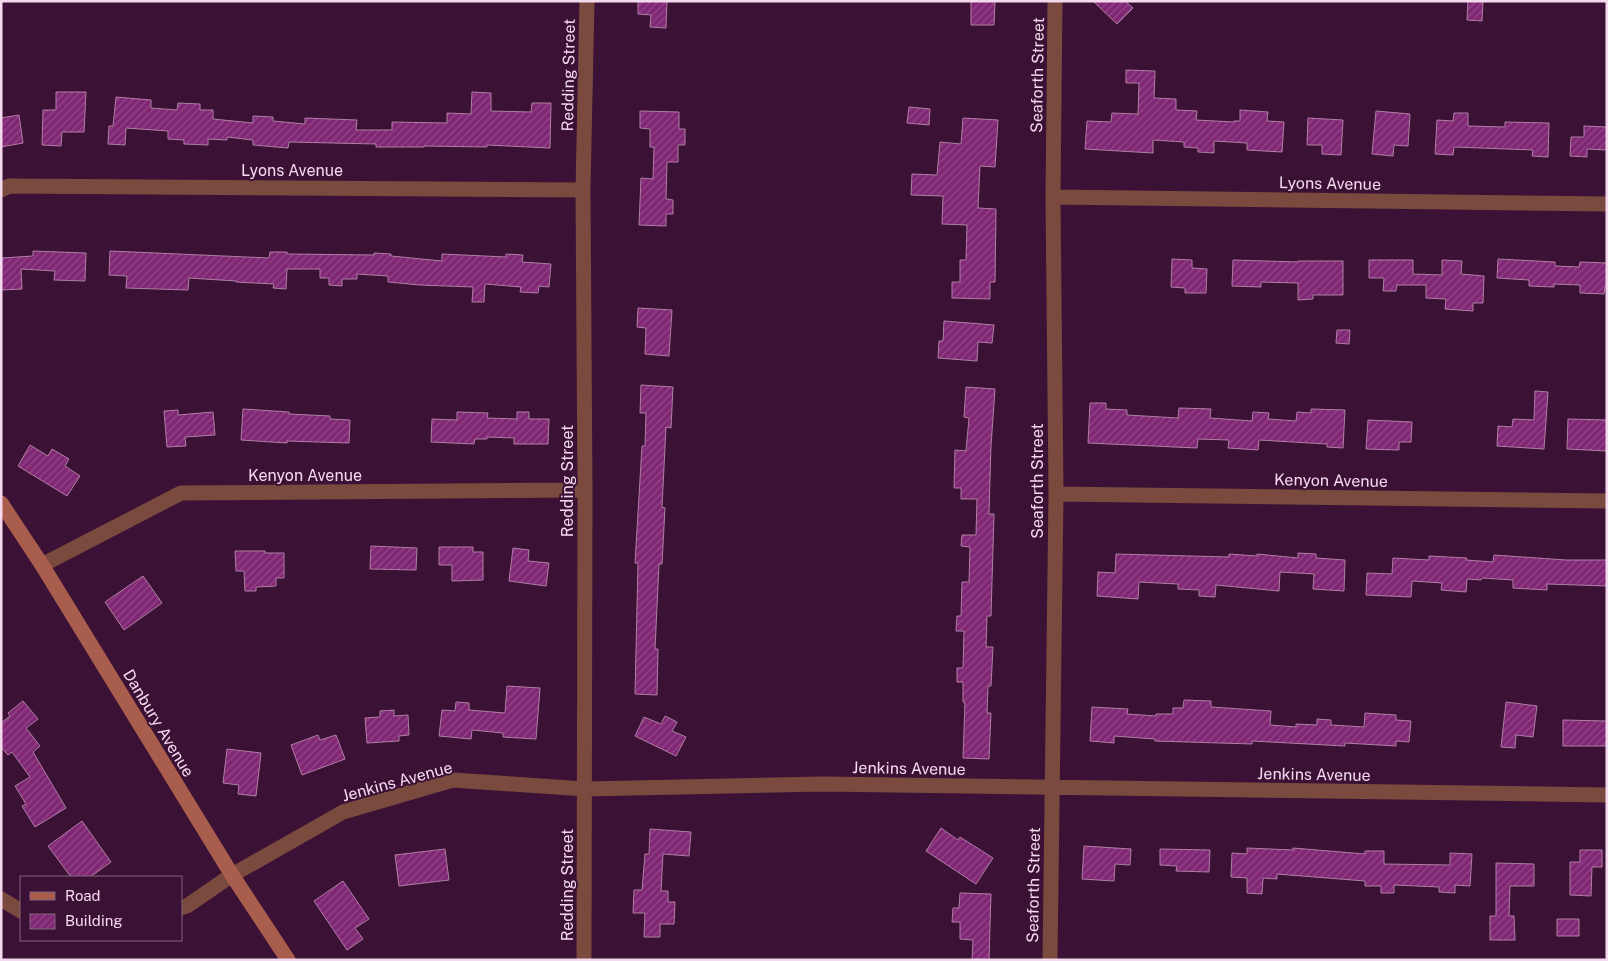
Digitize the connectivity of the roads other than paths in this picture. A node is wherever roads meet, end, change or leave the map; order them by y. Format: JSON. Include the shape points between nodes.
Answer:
{"nodes":[{"id":1,"x":587,"y":1,"type":"edge"},
{"id":2,"x":1055,"y":1,"type":"edge"},
{"id":3,"x":1,"y":190,"type":"edge"},
{"id":4,"x":583,"y":190,"type":"junction"},
{"id":5,"x":1053,"y":197,"type":"junction"},
{"id":6,"x":1607,"y":204,"type":"edge"},
{"id":7,"x":585,"y":490,"type":"junction"},
{"id":8,"x":1056,"y":494,"type":"junction"},
{"id":9,"x":1607,"y":501,"type":"edge"},
{"id":10,"x":1,"y":503,"type":"edge"},
{"id":11,"x":42,"y":566,"type":"junction"},
{"id":12,"x":1052,"y":788,"type":"junction"},
{"id":13,"x":585,"y":789,"type":"junction"},
{"id":14,"x":1607,"y":795,"type":"edge"},
{"id":15,"x":232,"y":875,"type":"junction"},
{"id":16,"x":1,"y":899,"type":"edge"},
{"id":17,"x":182,"y":908,"type":"edge"},
{"id":18,"x":20,"y":910,"type":"edge"},
{"id":19,"x":288,"y":960,"type":"edge"},
{"id":20,"x":584,"y":960,"type":"edge"},
{"id":21,"x":1050,"y":960,"type":"edge"}],
"edges":[{"from":1,"to":4,"type":"street","name":"Redding Street"},
{"from":2,"to":5,"type":"street","name":"Seaforth Street"},
{"from":3,"to":4,"type":"street","name":"Lyons Avenue","via":[[9,186]]},
{"from":4,"to":7,"type":"street","name":"Redding Street"},
{"from":5,"to":6,"type":"street","name":"Lyons Avenue"},
{"from":5,"to":8,"type":"street","name":"Seaforth Street"},
{"from":7,"to":11,"type":"street","name":"Kenyon Avenue","via":[[181,493]]},
{"from":7,"to":13,"type":"street","name":"Redding Street"},
{"from":8,"to":9,"type":"street","name":"Kenyon Avenue"},
{"from":8,"to":12,"type":"street","name":"Seaforth Street"},
{"from":10,"to":11,"type":"street","name":"Danbury Avenue"},
{"from":11,"to":15,"type":"street","name":"Danbury Avenue"},
{"from":12,"to":13,"type":"street","name":"Jenkins Avenue","via":[[824,784]]},
{"from":12,"to":14,"type":"street","name":"Jenkins Avenue"},
{"from":12,"to":21,"type":"street","name":"Seaforth Street"},
{"from":13,"to":15,"type":"street","name":"Jenkins Avenue","via":[[453,780],[343,812]]},
{"from":13,"to":20,"type":"street","name":"Redding Street"},
{"from":15,"to":17,"type":"street","name":"Jenkins Avenue"},
{"from":15,"to":19,"type":"street","name":"Danbury Avenue"},
{"from":16,"to":18,"type":"street"}]}
